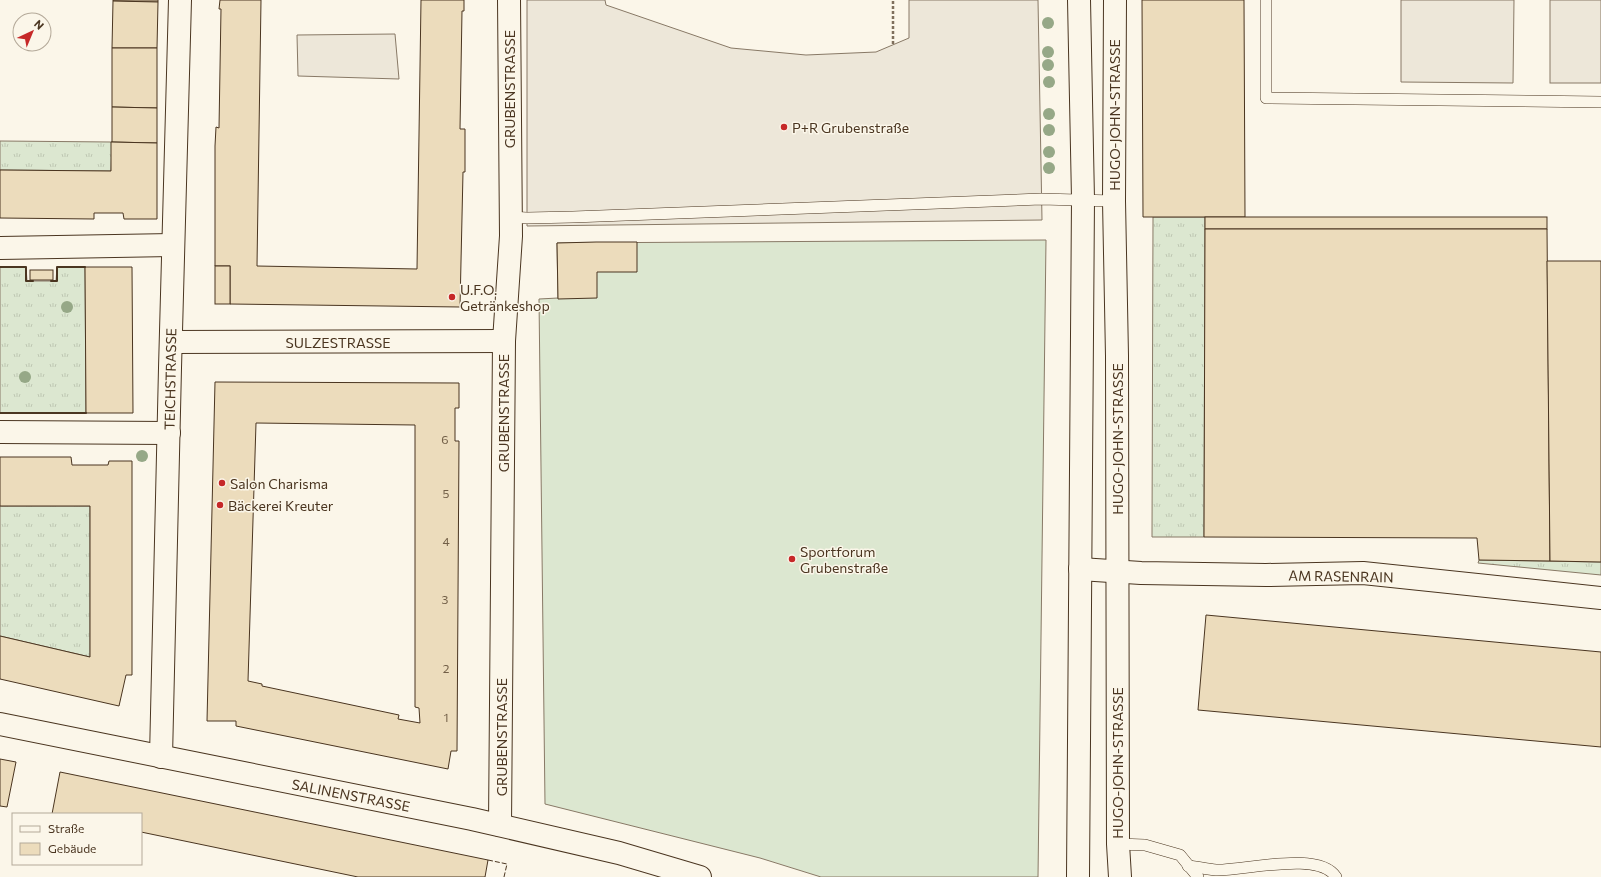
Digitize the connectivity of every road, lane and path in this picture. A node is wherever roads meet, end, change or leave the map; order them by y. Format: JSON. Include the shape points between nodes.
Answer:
{"nodes":[{"id":1,"x":180,"y":0,"type":"edge"},
{"id":2,"x":509,"y":0,"type":"edge"},
{"id":3,"x":894,"y":0,"type":"edge"},
{"id":4,"x":1079,"y":0,"type":"edge"},
{"id":5,"x":1115,"y":0,"type":"edge"},
{"id":6,"x":1266,"y":0,"type":"edge"},
{"id":7,"x":893,"y":44,"type":"dead end"},
{"id":8,"x":1601,"y":102,"type":"edge"},
{"id":9,"x":1083,"y":199,"type":"junction"},
{"id":10,"x":1114,"y":201,"type":"junction"},
{"id":11,"x":518,"y":218,"type":"junction"},
{"id":12,"x":172,"y":245,"type":"junction"},
{"id":13,"x":0,"y":248,"type":"edge"},
{"id":14,"x":504,"y":341,"type":"junction"},
{"id":15,"x":171,"y":342,"type":"junction"},
{"id":16,"x":0,"y":432,"type":"edge"},
{"id":17,"x":169,"y":433,"type":"junction"},
{"id":18,"x":1080,"y":569,"type":"junction"},
{"id":19,"x":1116,"y":571,"type":"junction"},
{"id":20,"x":1601,"y":598,"type":"edge"},
{"id":21,"x":0,"y":724,"type":"edge"},
{"id":22,"x":161,"y":757,"type":"junction"},
{"id":23,"x":500,"y":825,"type":"junction"},
{"id":24,"x":1118,"y":844,"type":"junction"},
{"id":25,"x":1188,"y":866,"type":"junction"},
{"id":26,"x":700,"y":877,"type":"edge"},
{"id":27,"x":1078,"y":877,"type":"edge"},
{"id":28,"x":1120,"y":877,"type":"edge"},
{"id":29,"x":1198,"y":877,"type":"edge"},
{"id":30,"x":1336,"y":877,"type":"edge"}],
"edges":[{"from":1,"to":12,"type":"street","name":"TEICHSTRASSE"},
{"from":2,"to":11,"type":"street","name":"GRUBENSTRASSE"},
{"from":3,"to":7,"type":"path"},
{"from":4,"to":9,"type":"street"},
{"from":5,"to":10,"type":"street","name":"HUGO-JOHN-STRASSE"},
{"from":6,"to":8,"type":"lane","via":[[1266,98]]},
{"from":9,"to":10,"type":"lane"},
{"from":9,"to":11,"type":"lane","via":[[1041,198]]},
{"from":9,"to":18,"type":"street"},
{"from":10,"to":19,"type":"street","name":"HUGO-JOHN-STRASSE","via":[[1117,356]]},
{"from":11,"to":14,"type":"street","name":"GRUBENSTRASSE","via":[[510,236]]},
{"from":12,"to":13,"type":"street"},
{"from":12,"to":15,"type":"street","name":"TEICHSTRASSE"},
{"from":14,"to":15,"type":"street","name":"SULZESTRASSE"},
{"from":14,"to":23,"type":"street","name":"GRUBENSTRASSE"},
{"from":15,"to":17,"type":"street","name":"TEICHSTRASSE"},
{"from":16,"to":17,"type":"street"},
{"from":17,"to":22,"type":"street","name":"TEICHSTRASSE"},
{"from":18,"to":19,"type":"street","name":"AM RASENRAIN"},
{"from":18,"to":27,"type":"street"},
{"from":19,"to":20,"type":"street","name":"AM RASENRAIN","via":[[1266,575],[1363,573]]},
{"from":19,"to":24,"type":"street","name":"HUGO-JOHN-STRASSE"},
{"from":21,"to":22,"type":"street","name":"SALINENSTRASSE"},
{"from":22,"to":23,"type":"street","name":"SALINENSTRASSE"},
{"from":23,"to":26,"type":"street","name":"SALINENSTRASSE","via":[[619,853]]},
{"from":24,"to":25,"type":"lane","via":[[1145,845],[1180,855]]},
{"from":24,"to":28,"type":"street","name":"HUGO-JOHN-STRASSE"},
{"from":25,"to":29,"type":"lane"},
{"from":25,"to":30,"type":"lane","via":[[1216,870],[1282,863],[1315,864]]}]}
